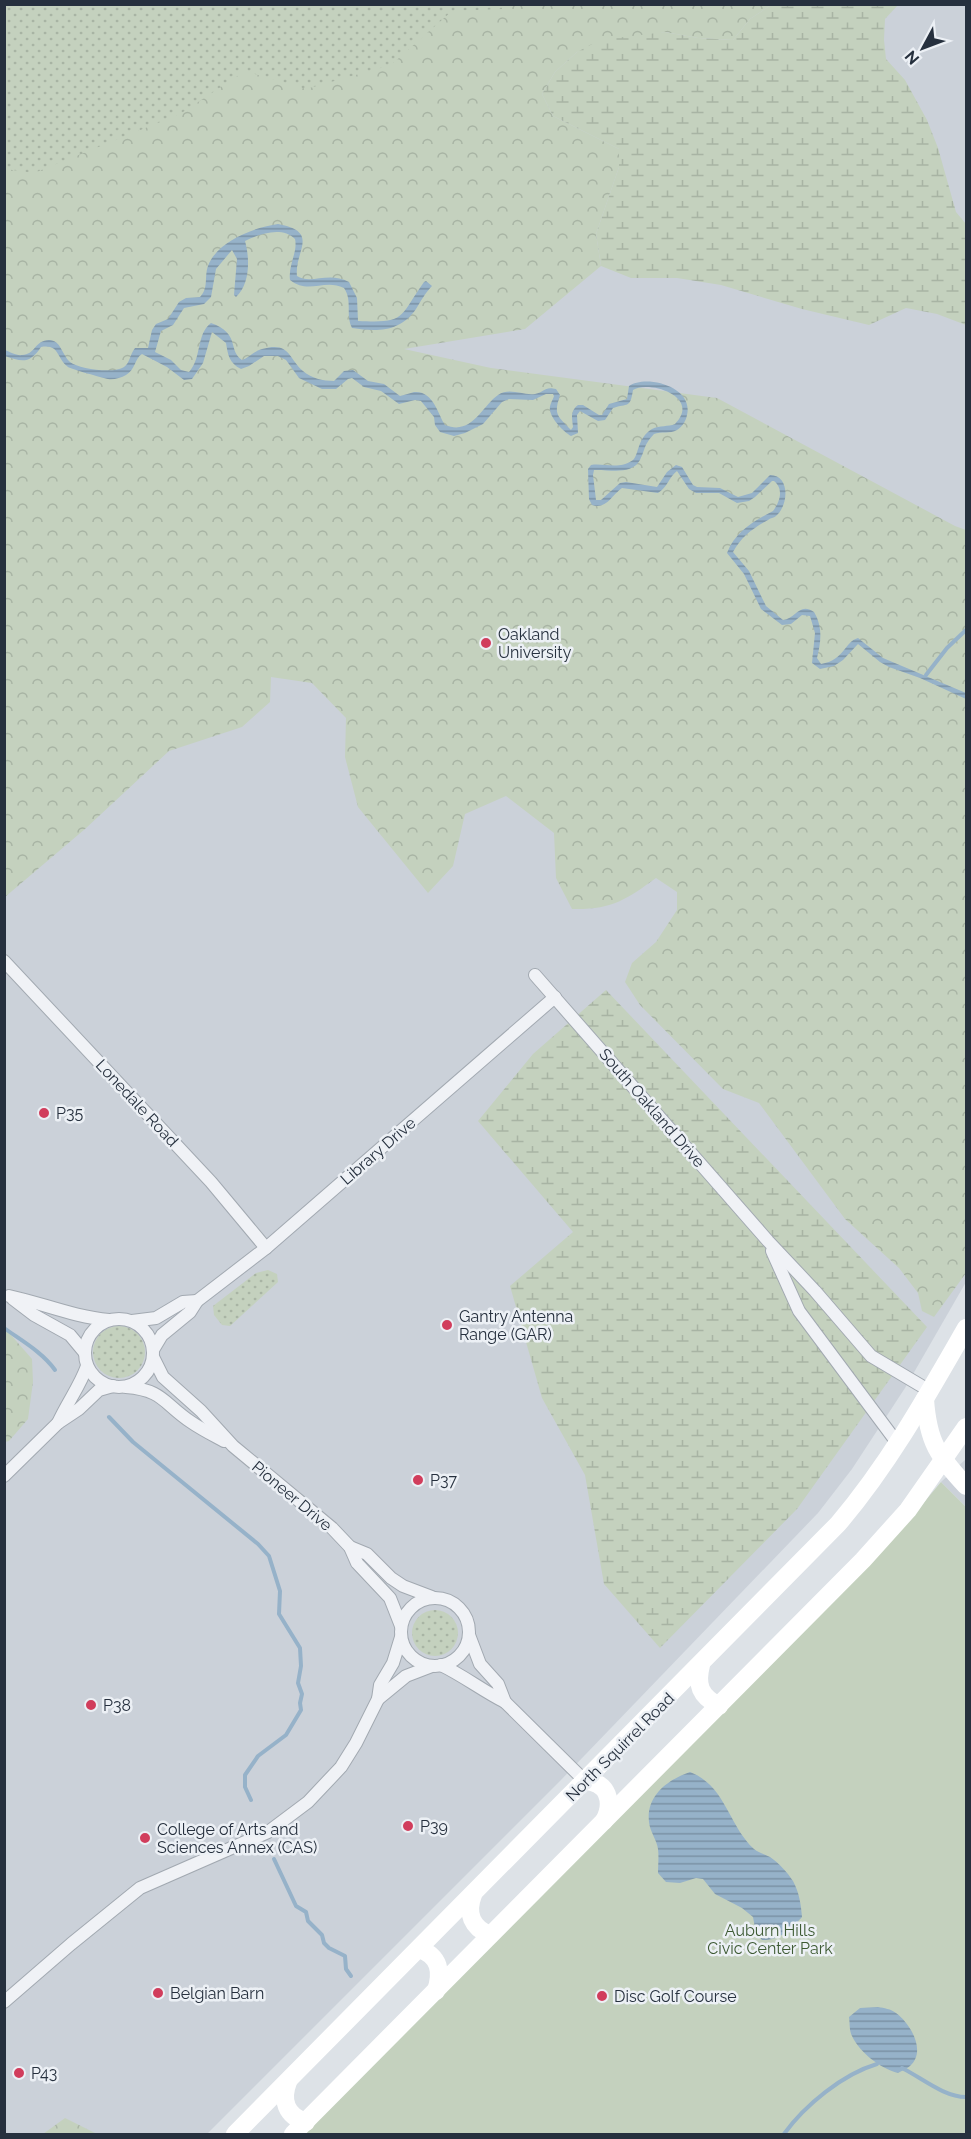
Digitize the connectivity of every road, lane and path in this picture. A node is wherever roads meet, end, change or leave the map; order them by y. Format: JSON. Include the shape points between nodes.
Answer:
{"nodes":[{"id":1,"x":4,"y":961,"type":"edge"},
{"id":2,"x":535,"y":975,"type":"dead end"},
{"id":3,"x":555,"y":997,"type":"junction"},
{"id":4,"x":768,"y":1241,"type":"junction"},
{"id":5,"x":266,"y":1248,"type":"junction"},
{"id":6,"x":7,"y":1294,"type":"edge"},
{"id":7,"x":197,"y":1301,"type":"junction"},
{"id":8,"x":109,"y":1320,"type":"junction"},
{"id":9,"x":132,"y":1321,"type":"junction"},
{"id":10,"x":966,"y":1328,"type":"edge"},
{"id":11,"x":153,"y":1353,"type":"junction"},
{"id":12,"x":86,"y":1359,"type":"junction"},
{"id":13,"x":119,"y":1386,"type":"junction"},
{"id":14,"x":928,"y":1395,"type":"junction"},
{"id":15,"x":58,"y":1423,"type":"junction"},
{"id":16,"x":966,"y":1427,"type":"edge"},
{"id":17,"x":898,"y":1444,"type":"junction"},
{"id":18,"x":233,"y":1446,"type":"junction"},
{"id":19,"x":944,"y":1461,"type":"junction"},
{"id":20,"x":4,"y":1476,"type":"edge"},
{"id":21,"x":966,"y":1486,"type":"edge"},
{"id":22,"x":350,"y":1547,"type":"junction"},
{"id":23,"x":433,"y":1598,"type":"junction"},
{"id":24,"x":401,"y":1632,"type":"junction"},
{"id":25,"x":469,"y":1633,"type":"junction"},
{"id":26,"x":701,"y":1665,"type":"junction"},
{"id":27,"x":436,"y":1666,"type":"junction"},
{"id":28,"x":378,"y":1699,"type":"junction"},
{"id":29,"x":505,"y":1702,"type":"junction"},
{"id":30,"x":719,"y":1706,"type":"junction"},
{"id":31,"x":585,"y":1781,"type":"junction"},
{"id":32,"x":603,"y":1822,"type":"junction"},
{"id":33,"x":472,"y":1895,"type":"junction"},
{"id":34,"x":490,"y":1935,"type":"junction"},
{"id":35,"x":419,"y":1949,"type":"junction"},
{"id":36,"x":436,"y":1991,"type":"junction"},
{"id":37,"x":4,"y":2002,"type":"edge"},
{"id":38,"x":288,"y":2082,"type":"junction"},
{"id":39,"x":299,"y":2128,"type":"edge"},
{"id":40,"x":246,"y":2131,"type":"edge"}],
"edges":[{"from":1,"to":5,"type":"street","name":"Lonedale Road","via":[[188,1157]]},
{"from":2,"to":3,"type":"street","name":"South Oakland Drive"},
{"from":3,"to":4,"type":"street","name":"South Oakland Drive"},
{"from":3,"to":5,"type":"street","name":"Library Drive"},
{"from":4,"to":14,"type":"street","name":"South Oakland Drive","via":[[871,1356]]},
{"from":4,"to":17,"type":"street","name":"South Oakland Drive","via":[[799,1311]]},
{"from":5,"to":7,"type":"street","name":"Library Drive"},
{"from":6,"to":8,"type":"street","via":[[79,1316]]},
{"from":6,"to":12,"type":"street","via":[[70,1335]]},
{"from":7,"to":9,"type":"street","name":"Library Drive","via":[[183,1302],[156,1318]]},
{"from":7,"to":11,"type":"street","name":"Library Drive","via":[[190,1312],[162,1335]]},
{"from":8,"to":9,"type":"street"},
{"from":8,"to":12,"type":"street","via":[[91,1332],[86,1342]]},
{"from":9,"to":11,"type":"street","via":[[147,1332]]},
{"from":10,"to":14,"type":"main road","name":"North Squirrel Road"},
{"from":11,"to":13,"type":"street","via":[[151,1366],[140,1380]]},
{"from":11,"to":18,"type":"street","name":"Pioneer Drive","via":[[163,1377]]},
{"from":12,"to":13,"type":"street","via":[[93,1375],[102,1383]]},
{"from":12,"to":15,"type":"street","via":[[82,1381]]},
{"from":13,"to":15,"type":"street","via":[[99,1390]]},
{"from":13,"to":18,"type":"street","name":"Pioneer Drive","via":[[156,1393],[191,1422]]},
{"from":14,"to":17,"type":"main road","name":"North Squirrel Road"},
{"from":14,"to":19,"type":"main road","via":[[931,1437]]},
{"from":15,"to":20,"type":"street"},
{"from":16,"to":19,"type":"main road"},
{"from":17,"to":26,"type":"main road","name":"North Squirrel Road","via":[[838,1524]]},
{"from":18,"to":22,"type":"street","name":"Pioneer Drive"},
{"from":19,"to":21,"type":"main road"},
{"from":19,"to":30,"type":"main road","via":[[878,1544]]},
{"from":22,"to":23,"type":"street","name":"Pioneer Drive","via":[[367,1554],[403,1586]]},
{"from":22,"to":24,"type":"street","name":"Pioneer Drive","via":[[357,1563],[390,1598]]},
{"from":23,"to":24,"type":"street","via":[[411,1607],[404,1616]]},
{"from":23,"to":25,"type":"street","via":[[445,1599],[461,1610]]},
{"from":24,"to":27,"type":"street","via":[[411,1657]]},
{"from":24,"to":28,"type":"street"},
{"from":25,"to":27,"type":"street","via":[[460,1654]]},
{"from":25,"to":29,"type":"street","via":[[480,1664],[498,1684]]},
{"from":26,"to":30,"type":"main road","via":[[699,1687]]},
{"from":26,"to":31,"type":"main road","name":"North Squirrel Road"},
{"from":27,"to":28,"type":"street","via":[[406,1676]]},
{"from":27,"to":29,"type":"street","via":[[468,1678]]},
{"from":28,"to":37,"type":"street","via":[[341,1767],[295,1813],[251,1840],[140,1888]]},
{"from":29,"to":31,"type":"street"},
{"from":30,"to":32,"type":"main road"},
{"from":31,"to":32,"type":"main road","via":[[598,1782],[607,1792],[609,1806]]},
{"from":31,"to":33,"type":"main road","name":"North Squirrel Road"},
{"from":32,"to":34,"type":"main road"},
{"from":33,"to":34,"type":"main road","via":[[469,1909],[473,1923]]},
{"from":33,"to":35,"type":"main road","name":"North Squirrel Road"},
{"from":34,"to":36,"type":"main road"},
{"from":35,"to":36,"type":"main road","via":[[438,1964],[440,1978]]},
{"from":35,"to":38,"type":"main road","name":"North Squirrel Road"},
{"from":36,"to":39,"type":"main road"},
{"from":38,"to":39,"type":"main road","via":[[285,2105]]},
{"from":38,"to":40,"type":"main road","name":"North Squirrel Road"}]}
